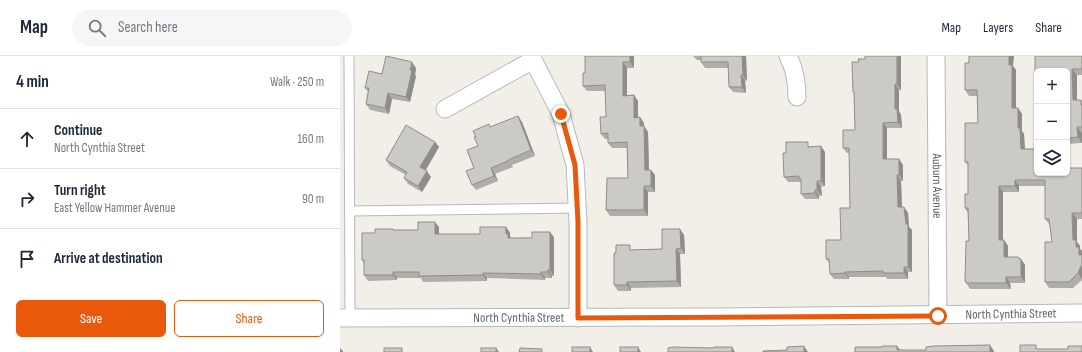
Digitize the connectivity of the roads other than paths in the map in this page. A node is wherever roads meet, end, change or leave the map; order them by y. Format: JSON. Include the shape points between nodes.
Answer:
{"nodes":[{"id":1,"x":350,"y":56,"type":"edge"},
{"id":2,"x":788,"y":56,"type":"edge"},
{"id":3,"x":936,"y":56,"type":"edge"},
{"id":4,"x":532,"y":58,"type":"edge"},
{"id":5,"x":797,"y":97,"type":"dead end"},
{"id":6,"x":445,"y":109,"type":"dead end"},
{"id":7,"x":577,"y":208,"type":"junction"},
{"id":8,"x":350,"y":211,"type":"junction"},
{"id":9,"x":1082,"y":313,"type":"edge"},
{"id":10,"x":938,"y":316,"type":"junction"},
{"id":11,"x":345,"y":318,"type":"edge"},
{"id":12,"x":578,"y":318,"type":"junction"}],
"edges":[{"from":1,"to":8,"type":"lane"},
{"from":2,"to":5,"type":"street","via":[[797,84]]},
{"from":3,"to":10,"type":"street","name":"Auburn Avenue"},
{"from":4,"to":6,"type":"street"},
{"from":4,"to":7,"type":"street","via":[[561,114],[575,165]]},
{"from":7,"to":8,"type":"lane"},
{"from":7,"to":12,"type":"street"},
{"from":8,"to":11,"type":"lane"},
{"from":9,"to":10,"type":"street","name":"North Cynthia Street"},
{"from":10,"to":12,"type":"street","name":"North Cynthia Street"},
{"from":11,"to":12,"type":"street","name":"North Cynthia Street"}]}
